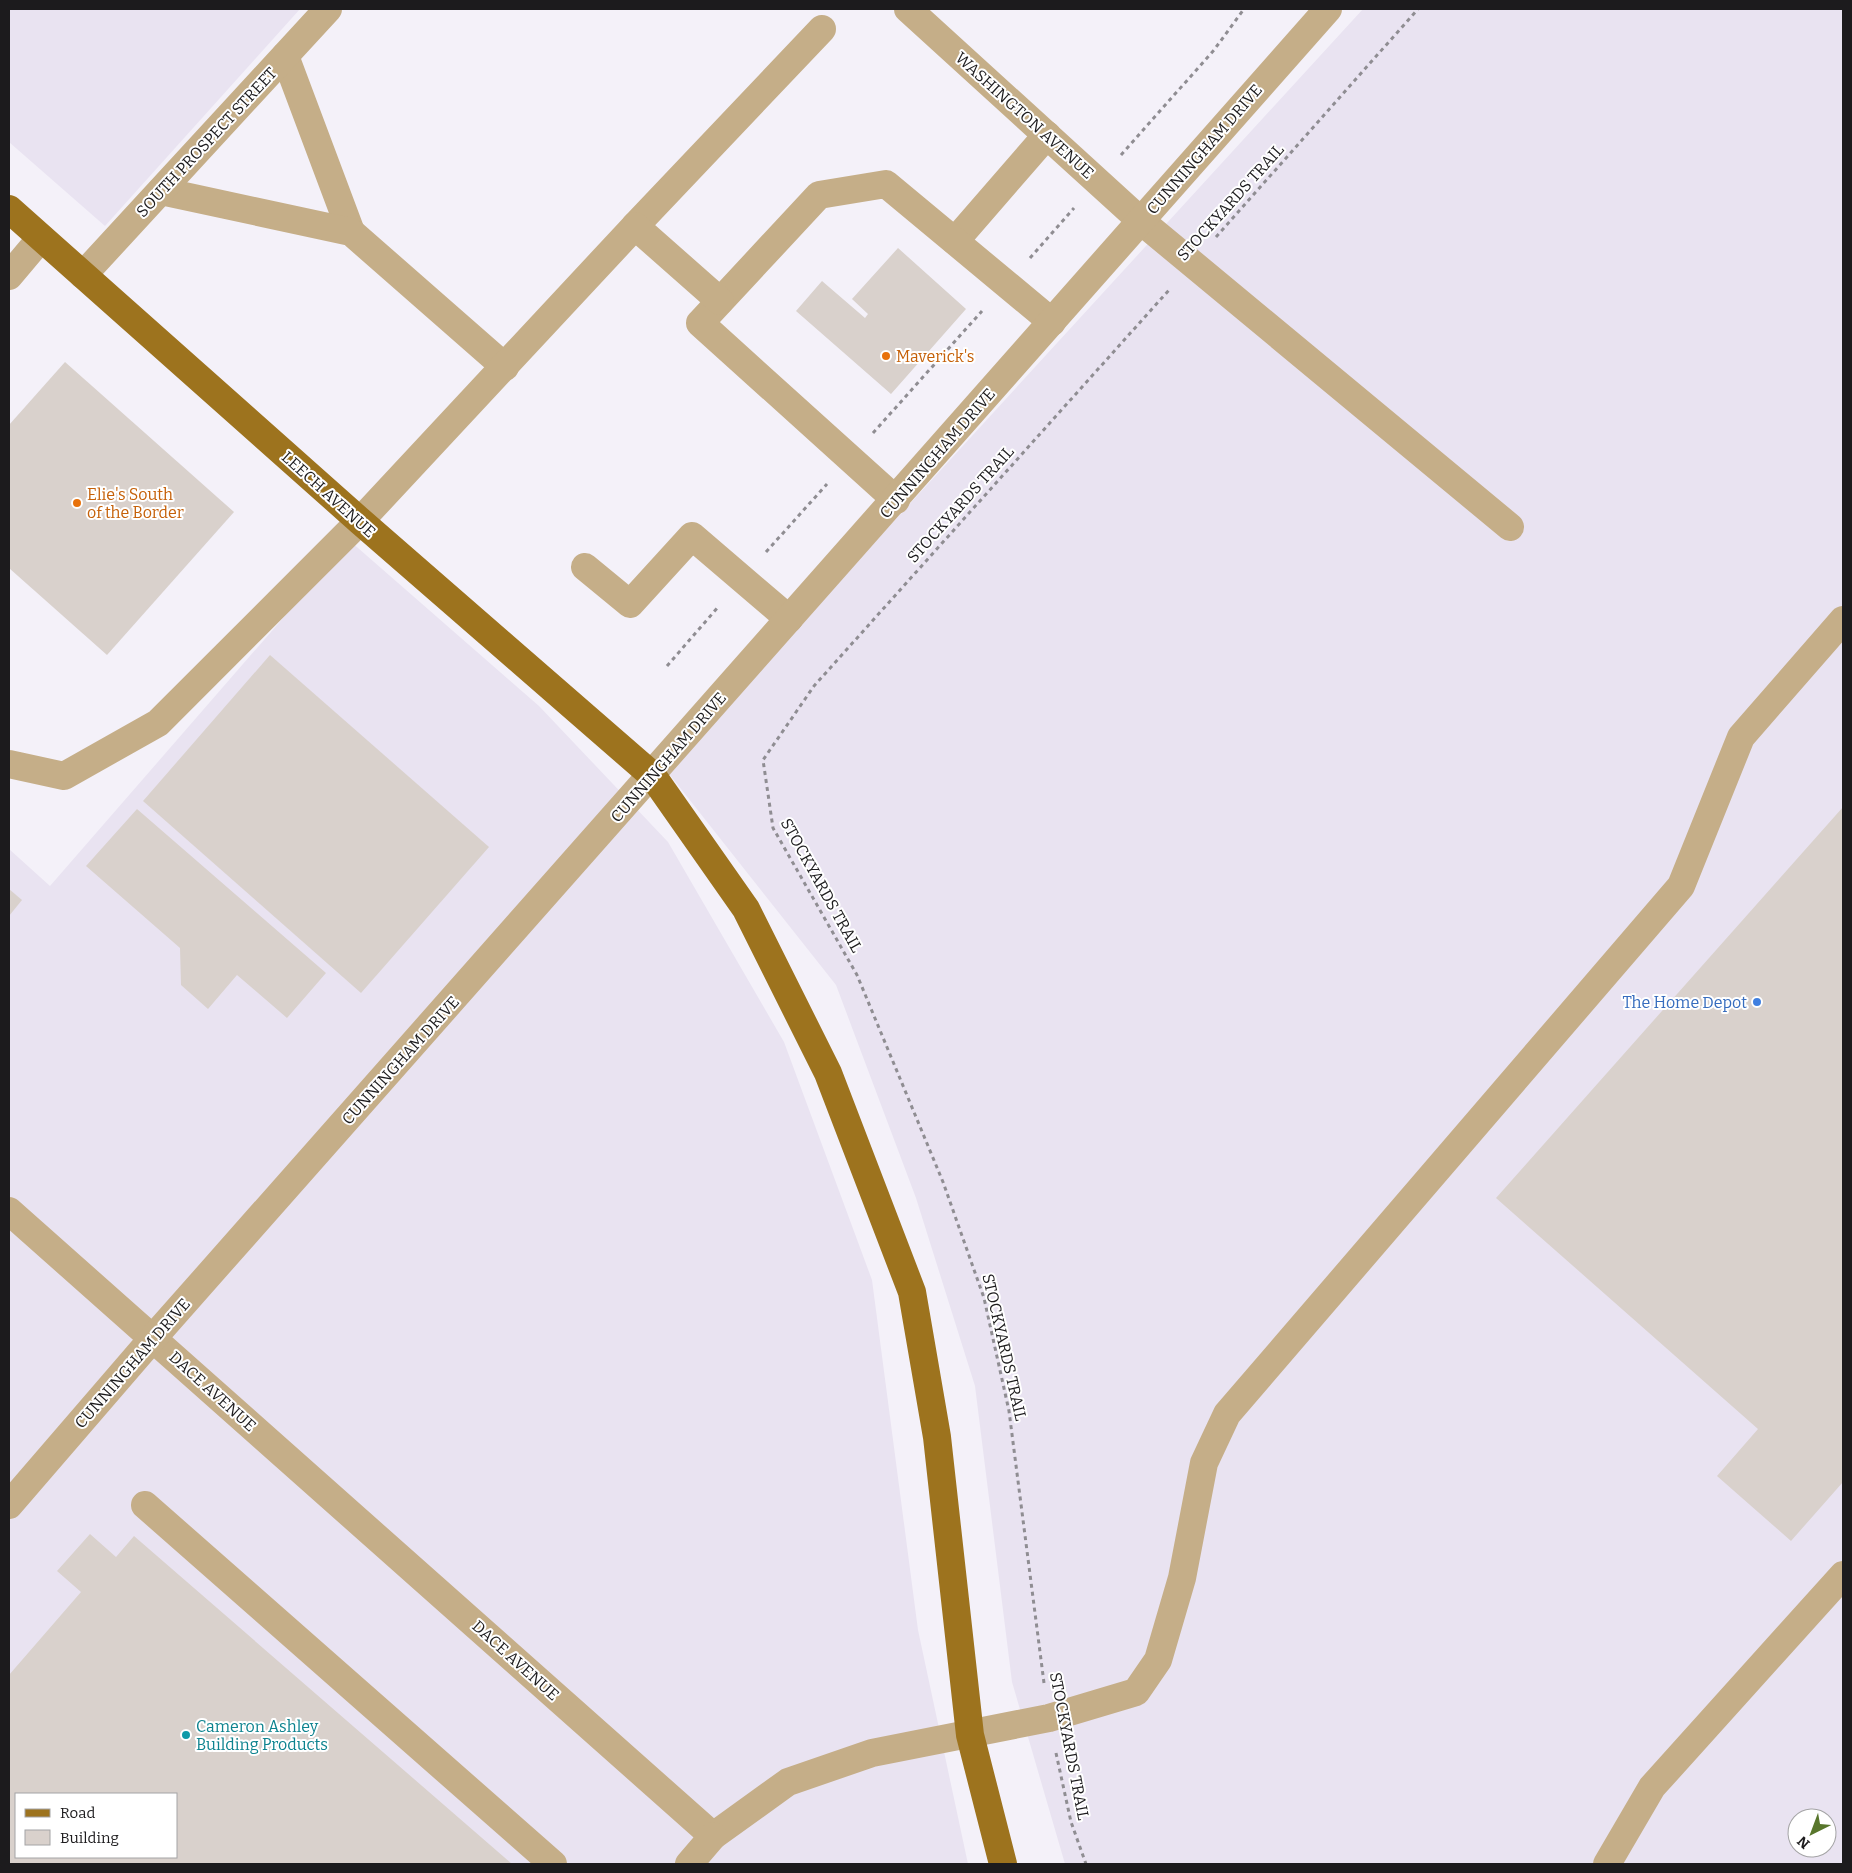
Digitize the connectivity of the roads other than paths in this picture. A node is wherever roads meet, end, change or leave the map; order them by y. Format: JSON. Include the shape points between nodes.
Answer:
{"nodes":[{"id":1,"x":328,"y":9,"type":"edge"},
{"id":2,"x":908,"y":9,"type":"edge"},
{"id":3,"x":1328,"y":9,"type":"edge"},
{"id":4,"x":822,"y":29,"type":"dead end"},
{"id":5,"x":285,"y":56,"type":"junction"},
{"id":6,"x":1047,"y":135,"type":"junction"},
{"id":7,"x":161,"y":191,"type":"junction"},
{"id":8,"x":9,"y":210,"type":"edge"},
{"id":9,"x":1141,"y":221,"type":"junction"},
{"id":10,"x":635,"y":226,"type":"junction"},
{"id":11,"x":351,"y":232,"type":"junction"},
{"id":12,"x":41,"y":238,"type":"junction"},
{"id":13,"x":955,"y":240,"type":"junction"},
{"id":14,"x":83,"y":275,"type":"junction"},
{"id":15,"x":9,"y":276,"type":"edge"},
{"id":16,"x":720,"y":301,"type":"junction"},
{"id":17,"x":1052,"y":322,"type":"junction"},
{"id":18,"x":505,"y":367,"type":"junction"},
{"id":19,"x":896,"y":500,"type":"junction"},
{"id":20,"x":360,"y":521,"type":"junction"},
{"id":21,"x":1510,"y":526,"type":"dead end"},
{"id":22,"x":585,"y":568,"type":"dead end"},
{"id":23,"x":789,"y":619,"type":"junction"},
{"id":24,"x":1843,"y":620,"type":"edge"},
{"id":25,"x":9,"y":764,"type":"edge"},
{"id":26,"x":652,"y":775,"type":"junction"},
{"id":27,"x":9,"y":1211,"type":"edge"},
{"id":28,"x":153,"y":1338,"type":"junction"},
{"id":29,"x":9,"y":1505,"type":"edge"},
{"id":30,"x":145,"y":1505,"type":"dead end"},
{"id":31,"x":1843,"y":1575,"type":"edge"},
{"id":32,"x":970,"y":1735,"type":"junction"},
{"id":33,"x":713,"y":1836,"type":"junction"},
{"id":34,"x":553,"y":1864,"type":"edge"},
{"id":35,"x":689,"y":1864,"type":"edge"},
{"id":36,"x":1003,"y":1864,"type":"edge"},
{"id":37,"x":1607,"y":1864,"type":"edge"}],
"edges":[{"from":1,"to":5,"type":"street","name":"SOUTH PROSPECT STREET"},
{"from":2,"to":6,"type":"street","name":"WASHINGTON AVENUE"},
{"from":3,"to":9,"type":"street","name":"CUNNINGHAM DRIVE"},
{"from":4,"to":10,"type":"street"},
{"from":5,"to":7,"type":"street","name":"SOUTH PROSPECT STREET"},
{"from":5,"to":11,"type":"street"},
{"from":6,"to":9,"type":"street","name":"WASHINGTON AVENUE"},
{"from":6,"to":13,"type":"street"},
{"from":7,"to":11,"type":"street"},
{"from":7,"to":14,"type":"street","name":"SOUTH PROSPECT STREET"},
{"from":8,"to":12,"type":"main road","name":"LEECH AVENUE"},
{"from":9,"to":17,"type":"street","name":"CUNNINGHAM DRIVE"},
{"from":9,"to":21,"type":"street","name":"WASHINGTON AVENUE"},
{"from":10,"to":16,"type":"street"},
{"from":10,"to":18,"type":"street"},
{"from":11,"to":18,"type":"street"},
{"from":12,"to":14,"type":"main road","name":"LEECH AVENUE"},
{"from":12,"to":15,"type":"street"},
{"from":13,"to":16,"type":"street","via":[[886,184],[819,195]]},
{"from":13,"to":17,"type":"street"},
{"from":14,"to":20,"type":"main road","name":"LEECH AVENUE"},
{"from":16,"to":19,"type":"street","via":[[700,323]]},
{"from":17,"to":19,"type":"street","name":"CUNNINGHAM DRIVE"},
{"from":18,"to":20,"type":"street"},
{"from":19,"to":23,"type":"street","name":"CUNNINGHAM DRIVE"},
{"from":20,"to":25,"type":"street","via":[[158,723],[64,776]]},
{"from":20,"to":26,"type":"main road","name":"LEECH AVENUE"},
{"from":22,"to":23,"type":"street","via":[[630,604],[692,536]]},
{"from":23,"to":26,"type":"street","name":"CUNNINGHAM DRIVE"},
{"from":24,"to":32,"type":"street","via":[[1741,737],[1681,886],[1227,1414],[1204,1463],[1182,1578],[1158,1660],[1136,1692],[1049,1718]]},
{"from":26,"to":28,"type":"street","name":"CUNNINGHAM DRIVE"},
{"from":26,"to":32,"type":"main road","name":"LEECH AVENUE","via":[[751,918],[828,1074],[912,1292],[937,1437]]},
{"from":27,"to":28,"type":"street","name":"DACE AVENUE"},
{"from":28,"to":29,"type":"street","name":"CUNNINGHAM DRIVE"},
{"from":28,"to":33,"type":"street","name":"DACE AVENUE"},
{"from":30,"to":34,"type":"street"},
{"from":31,"to":37,"type":"street","via":[[1652,1787]]},
{"from":32,"to":33,"type":"street","via":[[872,1753],[788,1782]]},
{"from":32,"to":36,"type":"main road"},
{"from":33,"to":35,"type":"street"}]}
